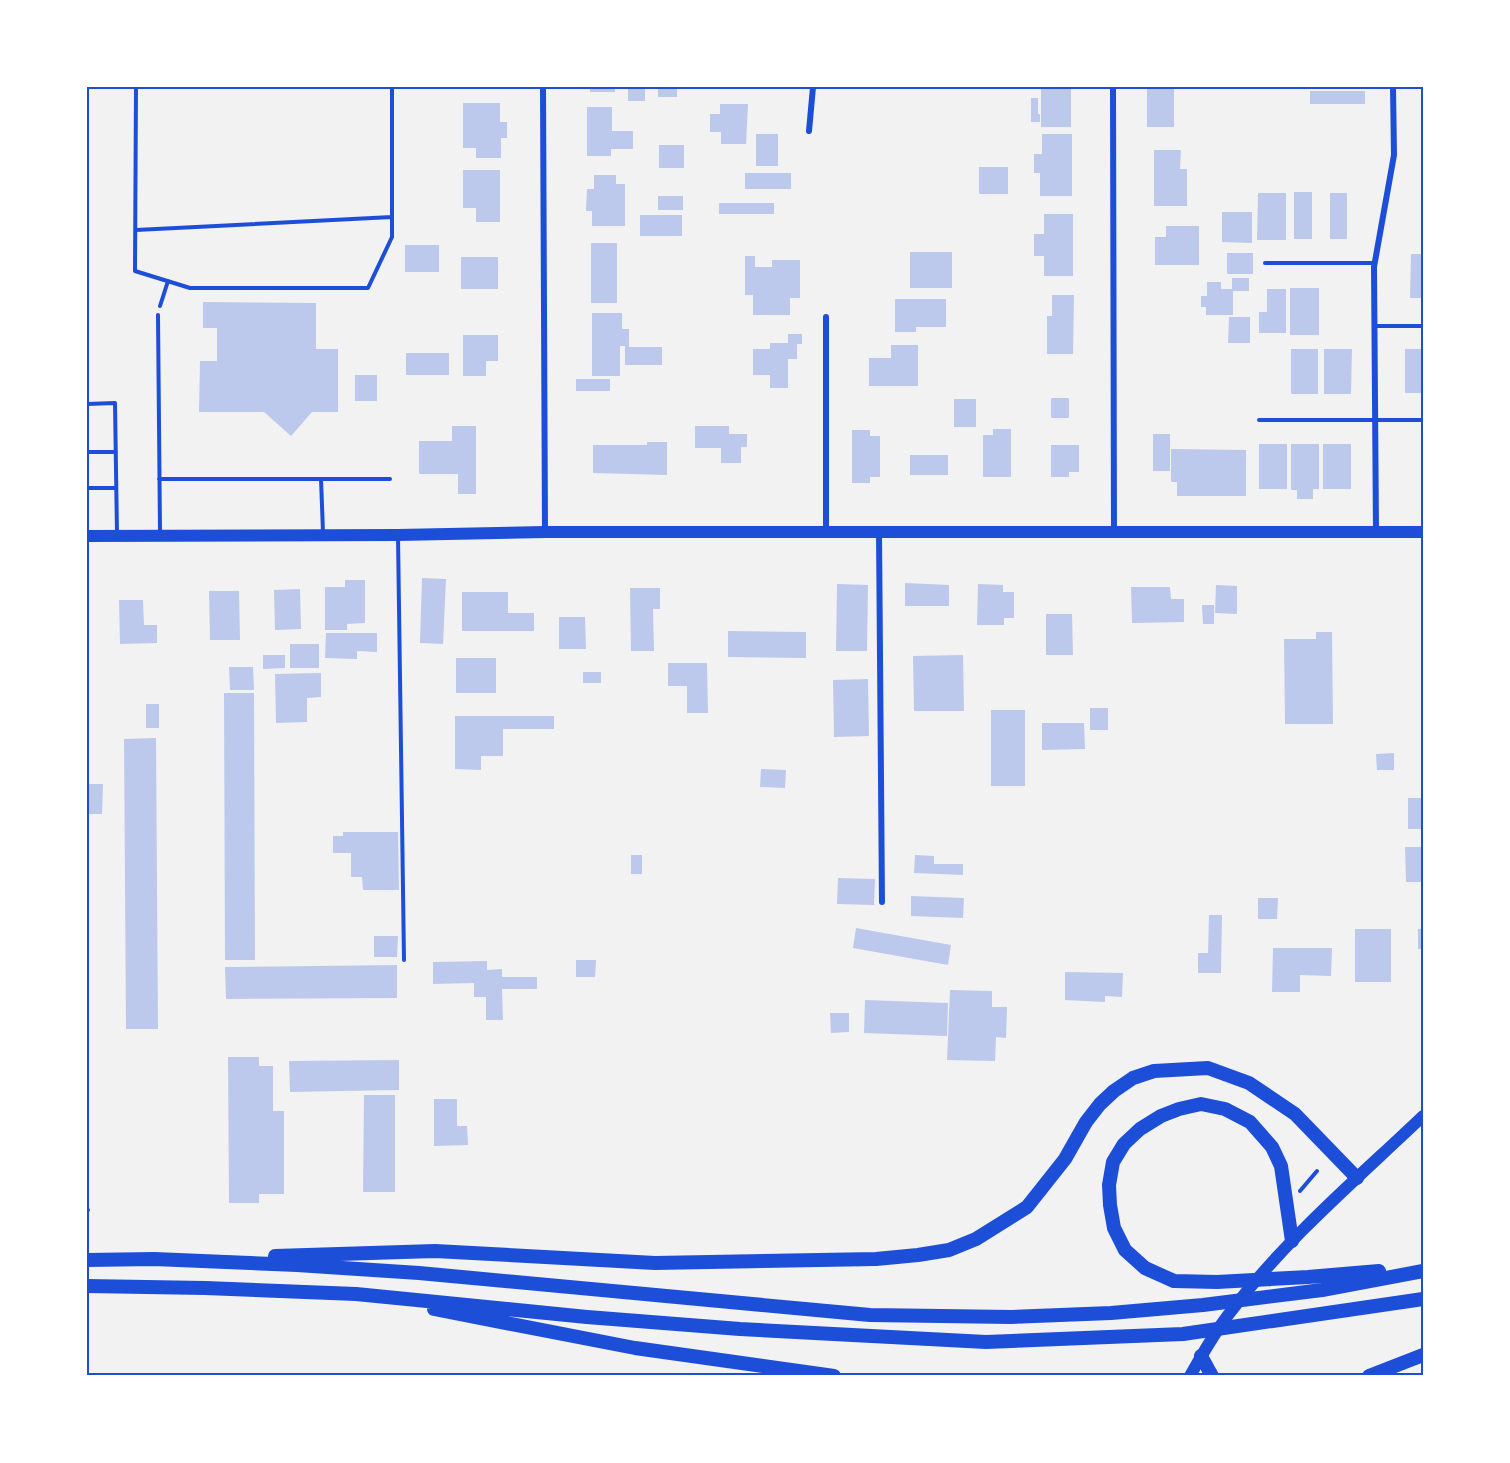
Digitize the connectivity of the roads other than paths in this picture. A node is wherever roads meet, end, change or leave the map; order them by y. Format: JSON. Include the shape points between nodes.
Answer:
{"nodes":[{"id":1,"x":543,"y":87,"type":"edge"},
{"id":2,"x":813,"y":87,"type":"edge"},
{"id":3,"x":1113,"y":87,"type":"edge"},
{"id":4,"x":1393,"y":87,"type":"edge"},
{"id":5,"x":809,"y":131,"type":"dead end"},
{"id":6,"x":1265,"y":263,"type":"dead end"},
{"id":7,"x":1375,"y":263,"type":"junction"},
{"id":8,"x":158,"y":315,"type":"road end"},
{"id":9,"x":826,"y":317,"type":"dead end"},
{"id":10,"x":1374,"y":326,"type":"junction"},
{"id":11,"x":1423,"y":326,"type":"edge"},
{"id":12,"x":87,"y":404,"type":"edge"},
{"id":13,"x":1259,"y":420,"type":"dead end"},
{"id":14,"x":1375,"y":420,"type":"junction"},
{"id":15,"x":1423,"y":420,"type":"edge"},
{"id":16,"x":87,"y":452,"type":"edge"},
{"id":17,"x":116,"y":452,"type":"junction"},
{"id":18,"x":159,"y":479,"type":"junction"},
{"id":19,"x":321,"y":479,"type":"junction"},
{"id":20,"x":390,"y":479,"type":"dead end"},
{"id":21,"x":87,"y":488,"type":"edge"},
{"id":22,"x":116,"y":488,"type":"junction"},
{"id":23,"x":545,"y":532,"type":"junction"},
{"id":24,"x":879,"y":532,"type":"junction"},
{"id":25,"x":1376,"y":532,"type":"junction"},
{"id":26,"x":1423,"y":532,"type":"edge"},
{"id":27,"x":826,"y":533,"type":"junction"},
{"id":28,"x":1114,"y":533,"type":"junction"},
{"id":29,"x":398,"y":535,"type":"junction"},
{"id":30,"x":87,"y":536,"type":"edge"},
{"id":31,"x":117,"y":536,"type":"junction"},
{"id":32,"x":160,"y":536,"type":"junction"},
{"id":33,"x":323,"y":536,"type":"junction"},
{"id":34,"x":882,"y":902,"type":"dead end"},
{"id":35,"x":404,"y":960,"type":"dead end"},
{"id":36,"x":1423,"y":1116,"type":"edge"},
{"id":37,"x":1357,"y":1178,"type":"junction"},
{"id":38,"x":1292,"y":1242,"type":"junction"},
{"id":39,"x":154,"y":1259,"type":"junction"},
{"id":40,"x":87,"y":1260,"type":"edge"},
{"id":41,"x":1423,"y":1269,"type":"edge"},
{"id":42,"x":87,"y":1286,"type":"edge"},
{"id":43,"x":356,"y":1294,"type":"junction"},
{"id":44,"x":1423,"y":1299,"type":"edge"},
{"id":45,"x":1423,"y":1354,"type":"edge"},
{"id":46,"x":1201,"y":1356,"type":"junction"},
{"id":47,"x":834,"y":1376,"type":"edge"},
{"id":48,"x":1190,"y":1376,"type":"edge"},
{"id":49,"x":1212,"y":1376,"type":"edge"},
{"id":50,"x":1369,"y":1376,"type":"edge"}],
"edges":[{"from":1,"to":23,"type":"street"},
{"from":2,"to":5,"type":"street"},
{"from":3,"to":28,"type":"street"},
{"from":4,"to":7,"type":"street","via":[[1394,155]]},
{"from":6,"to":7,"type":"lane"},
{"from":7,"to":10,"type":"street"},
{"from":8,"to":18,"type":"lane"},
{"from":9,"to":27,"type":"street"},
{"from":10,"to":11,"type":"lane"},
{"from":10,"to":14,"type":"street"},
{"from":12,"to":17,"type":"lane","via":[[115,403]]},
{"from":13,"to":14,"type":"lane"},
{"from":14,"to":15,"type":"lane"},
{"from":14,"to":25,"type":"street"},
{"from":16,"to":17,"type":"lane"},
{"from":17,"to":22,"type":"lane"},
{"from":18,"to":19,"type":"lane"},
{"from":18,"to":32,"type":"lane"},
{"from":19,"to":20,"type":"lane"},
{"from":19,"to":33,"type":"lane"},
{"from":21,"to":22,"type":"lane"},
{"from":22,"to":31,"type":"lane"},
{"from":23,"to":27,"type":"main road"},
{"from":23,"to":29,"type":"main road"},
{"from":24,"to":27,"type":"main road"},
{"from":24,"to":28,"type":"main road"},
{"from":24,"to":34,"type":"street"},
{"from":25,"to":26,"type":"main road"},
{"from":25,"to":28,"type":"main road"},
{"from":29,"to":33,"type":"main road"},
{"from":29,"to":35,"type":"lane"},
{"from":30,"to":31,"type":"main road"},
{"from":31,"to":32,"type":"main road"},
{"from":32,"to":33,"type":"main road"},
{"from":36,"to":37,"type":"main road"},
{"from":37,"to":38,"type":"main road"},
{"from":37,"to":39,"type":"main road","via":[[1295,1114],[1249,1083],[1208,1068],[1154,1071],[1133,1078],[1100,1104],[1065,1159],[1027,1207],[976,1239],[949,1250],[876,1259],[747,1262],[655,1263],[435,1251]]},
{"from":38,"to":41,"type":"main road","via":[[1281,1166],[1272,1147],[1250,1122],[1225,1109],[1202,1104],[1161,1116],[1124,1144],[1113,1162],[1109,1185],[1113,1228],[1125,1250],[1145,1268],[1174,1281],[1217,1282]]},
{"from":38,"to":46,"type":"main road","via":[[1232,1311]]},
{"from":39,"to":40,"type":"main road"},
{"from":39,"to":41,"type":"main road","via":[[408,1272],[870,1314],[1011,1317],[1203,1305],[1322,1290]]},
{"from":42,"to":43,"type":"main road"},
{"from":43,"to":44,"type":"main road","via":[[740,1329],[986,1342],[1183,1334]]},
{"from":43,"to":47,"type":"main road","via":[[635,1348]]},
{"from":45,"to":50,"type":"main road"},
{"from":46,"to":48,"type":"main road"},
{"from":46,"to":49,"type":"main road"}]}
